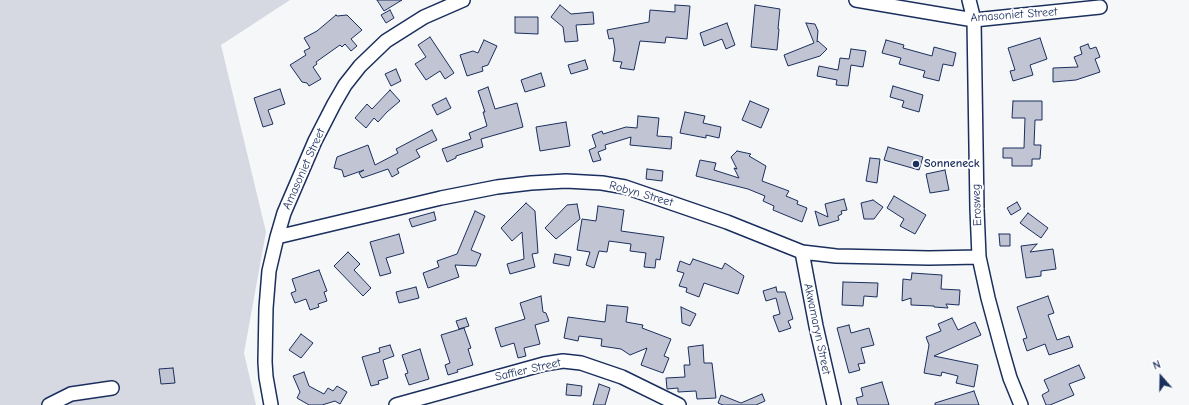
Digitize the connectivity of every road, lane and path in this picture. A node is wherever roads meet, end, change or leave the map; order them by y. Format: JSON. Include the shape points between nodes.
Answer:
{"nodes":[{"id":1,"x":463,"y":0,"type":"edge"},
{"id":2,"x":856,"y":0,"type":"edge"},
{"id":3,"x":969,"y":0,"type":"edge"},
{"id":4,"x":1100,"y":7,"type":"dead end"},
{"id":5,"x":974,"y":20,"type":"junction"},
{"id":6,"x":277,"y":237,"type":"junction"},
{"id":7,"x":802,"y":252,"type":"junction"},
{"id":8,"x":979,"y":257,"type":"junction"},
{"id":9,"x":112,"y":388,"type":"dead end"},
{"id":10,"x":49,"y":405,"type":"edge"},
{"id":11,"x":272,"y":405,"type":"edge"},
{"id":12,"x":396,"y":405,"type":"edge"},
{"id":13,"x":679,"y":405,"type":"edge"},
{"id":14,"x":834,"y":405,"type":"edge"},
{"id":15,"x":1021,"y":405,"type":"edge"}],
"edges":[{"from":1,"to":6,"type":"street","name":"Amasoniet Street","via":[[401,30],[386,41],[344,85],[289,200]]},
{"from":2,"to":5,"type":"street","name":"Amasoniet Street"},
{"from":3,"to":5,"type":"street","name":"Erosweg"},
{"from":4,"to":5,"type":"street","name":"Amasoniet Street"},
{"from":5,"to":8,"type":"street","name":"Erosweg"},
{"from":6,"to":7,"type":"street","name":"Robyn Street","via":[[476,191],[566,181],[625,187],[728,222]]},
{"from":6,"to":11,"type":"street","name":"Amasoniet Street","via":[[269,271],[266,308],[265,362]]},
{"from":7,"to":8,"type":"street","name":"Robyn Street","via":[[836,256]]},
{"from":7,"to":14,"type":"street","name":"Akwamaryn Street"},
{"from":8,"to":15,"type":"street","name":"Erosweg","via":[[1002,350]]},
{"from":9,"to":10,"type":"street","via":[[71,394]]},
{"from":12,"to":13,"type":"street","name":"Saffier Street","via":[[563,361],[581,363],[622,377]]}]}
